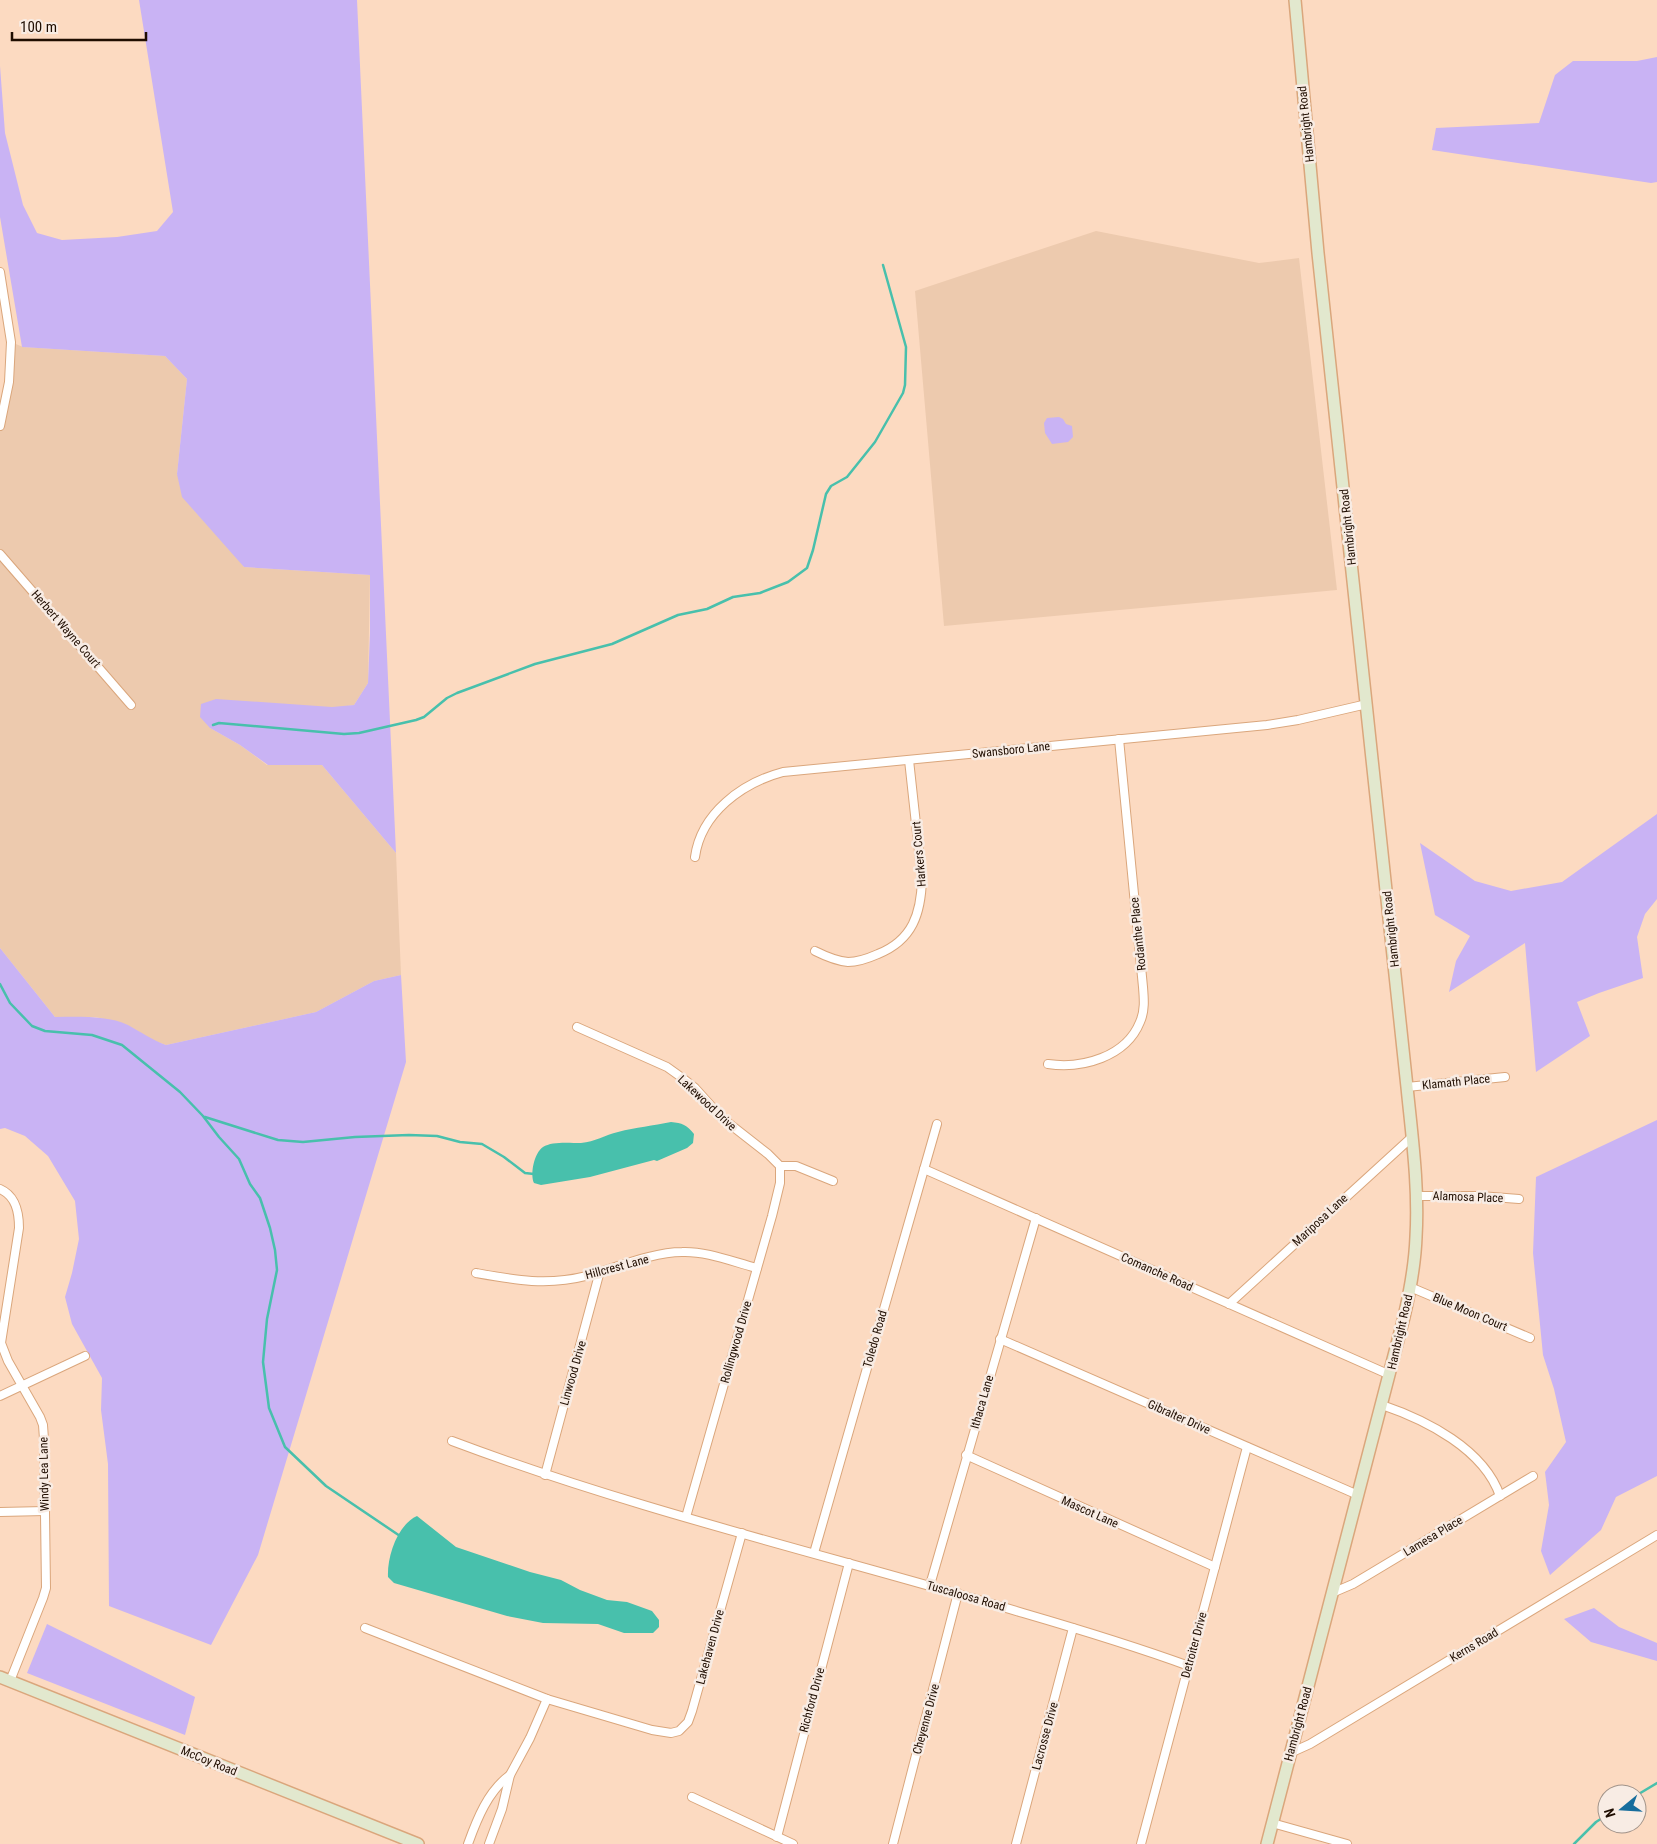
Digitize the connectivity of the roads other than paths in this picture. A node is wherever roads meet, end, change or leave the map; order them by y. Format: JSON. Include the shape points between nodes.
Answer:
{"nodes":[{"id":1,"x":1294,"y":0,"type":"edge"},
{"id":2,"x":0,"y":272,"type":"edge"},
{"id":3,"x":0,"y":426,"type":"edge"},
{"id":4,"x":0,"y":554,"type":"edge"},
{"id":5,"x":1367,"y":704,"type":"junction"},
{"id":6,"x":131,"y":705,"type":"dead end"},
{"id":7,"x":1119,"y":738,"type":"junction"},
{"id":8,"x":909,"y":760,"type":"junction"},
{"id":9,"x":696,"y":857,"type":"dead end"},
{"id":10,"x":815,"y":951,"type":"dead end"},
{"id":11,"x":577,"y":1027,"type":"dead end"},
{"id":12,"x":1048,"y":1064,"type":"dead end"},
{"id":13,"x":1506,"y":1077,"type":"dead end"},
{"id":14,"x":1407,"y":1087,"type":"junction"},
{"id":15,"x":937,"y":1124,"type":"dead end"},
{"id":16,"x":1412,"y":1137,"type":"junction"},
{"id":17,"x":780,"y":1166,"type":"junction"},
{"id":18,"x":924,"y":1169,"type":"junction"},
{"id":19,"x":833,"y":1181,"type":"dead end"},
{"id":20,"x":0,"y":1190,"type":"edge"},
{"id":21,"x":1416,"y":1196,"type":"junction"},
{"id":22,"x":1519,"y":1199,"type":"dead end"},
{"id":23,"x":1036,"y":1218,"type":"junction"},
{"id":24,"x":757,"y":1268,"type":"junction"},
{"id":25,"x":600,"y":1272,"type":"junction"},
{"id":26,"x":476,"y":1273,"type":"dead end"},
{"id":27,"x":1410,"y":1287,"type":"junction"},
{"id":28,"x":1229,"y":1304,"type":"junction"},
{"id":29,"x":1530,"y":1338,"type":"dead end"},
{"id":30,"x":1000,"y":1339,"type":"junction"},
{"id":31,"x":85,"y":1356,"type":"dead end"},
{"id":32,"x":1390,"y":1375,"type":"junction"},
{"id":33,"x":23,"y":1386,"type":"junction"},
{"id":34,"x":0,"y":1396,"type":"edge"},
{"id":35,"x":1382,"y":1406,"type":"junction"},
{"id":36,"x":452,"y":1441,"type":"dead end"},
{"id":37,"x":1247,"y":1447,"type":"junction"},
{"id":38,"x":966,"y":1455,"type":"junction"},
{"id":39,"x":545,"y":1475,"type":"junction"},
{"id":40,"x":1533,"y":1476,"type":"dead end"},
{"id":41,"x":1358,"y":1495,"type":"junction"},
{"id":42,"x":1500,"y":1496,"type":"junction"},
{"id":43,"x":45,"y":1511,"type":"junction"},
{"id":44,"x":0,"y":1512,"type":"edge"},
{"id":45,"x":686,"y":1516,"type":"junction"},
{"id":46,"x":742,"y":1533,"type":"junction"},
{"id":47,"x":1657,"y":1535,"type":"edge"},
{"id":48,"x":814,"y":1553,"type":"junction"},
{"id":49,"x":849,"y":1563,"type":"junction"},
{"id":50,"x":1215,"y":1567,"type":"junction"},
{"id":51,"x":930,"y":1586,"type":"junction"},
{"id":52,"x":958,"y":1593,"type":"junction"},
{"id":53,"x":1332,"y":1593,"type":"junction"},
{"id":54,"x":365,"y":1628,"type":"dead end"},
{"id":55,"x":1074,"y":1628,"type":"junction"},
{"id":56,"x":1189,"y":1666,"type":"junction"},
{"id":57,"x":5,"y":1679,"type":"edge"},
{"id":58,"x":547,"y":1699,"type":"junction"},
{"id":59,"x":1290,"y":1754,"type":"junction"},
{"id":60,"x":510,"y":1775,"type":"junction"},
{"id":61,"x":692,"y":1797,"type":"dead end"},
{"id":62,"x":1272,"y":1823,"type":"junction"},
{"id":63,"x":777,"y":1837,"type":"junction"},
{"id":64,"x":418,"y":1844,"type":"edge"},
{"id":65,"x":468,"y":1844,"type":"edge"},
{"id":66,"x":489,"y":1844,"type":"edge"},
{"id":67,"x":793,"y":1844,"type":"edge"},
{"id":68,"x":893,"y":1844,"type":"edge"},
{"id":69,"x":1016,"y":1844,"type":"edge"},
{"id":70,"x":1141,"y":1844,"type":"edge"},
{"id":71,"x":1267,"y":1844,"type":"edge"},
{"id":72,"x":1347,"y":1844,"type":"edge"}],
"edges":[{"from":1,"to":5,"type":"main road","name":"Hambright Road"},
{"from":2,"to":3,"type":"street","via":[[11,342],[9,382]]},
{"from":4,"to":6,"type":"street","name":"Herbert Wayne Court"},
{"from":5,"to":7,"type":"street","name":"Swansboro Lane","via":[[1267,725]]},
{"from":5,"to":14,"type":"main road","name":"Hambright Road"},
{"from":7,"to":8,"type":"street","name":"Swansboro Lane"},
{"from":7,"to":12,"type":"street","name":"Rodanthe Place","via":[[1144,987],[1143,1012],[1135,1031],[1106,1056],[1082,1064]]},
{"from":8,"to":9,"type":"street","name":"Swansboro Lane","via":[[783,772],[757,781],[732,796],[713,817],[700,837]]},
{"from":8,"to":10,"type":"street","name":"Harkers Court","via":[[922,879],[922,898],[916,920],[898,943],[867,959],[848,962]]},
{"from":11,"to":17,"type":"street","name":"Lakewood Drive","via":[[667,1067],[696,1088],[722,1118]]},
{"from":13,"to":14,"type":"street","name":"Klamath Place"},
{"from":14,"to":16,"type":"main road","name":"Hambright Road"},
{"from":15,"to":18,"type":"street","name":"Toledo Road"},
{"from":16,"to":21,"type":"main road","name":"Hambright Road"},
{"from":16,"to":28,"type":"street","name":"Mariposa Lane"},
{"from":17,"to":19,"type":"street","via":[[796,1166]]},
{"from":17,"to":24,"type":"street","name":"Rollingwood Drive","via":[[780,1183]]},
{"from":18,"to":23,"type":"street","name":"Comanche Road"},
{"from":18,"to":48,"type":"street","name":"Toledo Road"},
{"from":20,"to":33,"type":"street","name":"Windy Lea Lane","via":[[12,1198],[19,1217],[1,1343]]},
{"from":21,"to":22,"type":"street","name":"Alamosa Place"},
{"from":21,"to":27,"type":"main road","name":"Hambright Road","via":[[1416,1236]]},
{"from":23,"to":28,"type":"street","name":"Comanche Road"},
{"from":23,"to":30,"type":"street","name":"Ithaca Lane"},
{"from":24,"to":25,"type":"street","name":"Hillcrest Lane","via":[[694,1252],[681,1252]]},
{"from":24,"to":45,"type":"street","name":"Rollingwood Drive"},
{"from":25,"to":26,"type":"street","name":"Hillcrest Lane","via":[[545,1282]]},
{"from":25,"to":39,"type":"street","name":"Linwood Drive"},
{"from":27,"to":29,"type":"street","name":"Blue Moon Court"},
{"from":27,"to":32,"type":"main road","name":"Hambright Road"},
{"from":28,"to":32,"type":"street","name":"Comanche Road"},
{"from":30,"to":37,"type":"street","name":"Gibralter Drive"},
{"from":30,"to":38,"type":"street","name":"Ithaca Lane"},
{"from":31,"to":33,"type":"street"},
{"from":32,"to":35,"type":"main road","name":"Hambright Road"},
{"from":33,"to":34,"type":"street"},
{"from":33,"to":43,"type":"street","name":"Windy Lea Lane","via":[[43,1425]]},
{"from":35,"to":41,"type":"main road","name":"Hambright Road"},
{"from":35,"to":42,"type":"street","via":[[1420,1420],[1457,1442],[1481,1465]]},
{"from":36,"to":39,"type":"street"},
{"from":37,"to":41,"type":"street","name":"Gibralter Drive"},
{"from":37,"to":50,"type":"street","name":"Detroiter Drive"},
{"from":38,"to":50,"type":"street","name":"Mascot Lane"},
{"from":38,"to":51,"type":"street","name":"Ithaca Lane"},
{"from":39,"to":45,"type":"street"},
{"from":40,"to":42,"type":"street","name":"Lamesa Place"},
{"from":41,"to":53,"type":"main road","name":"Hambright Road"},
{"from":42,"to":53,"type":"street","name":"Lamesa Place","via":[[1353,1584]]},
{"from":43,"to":44,"type":"street"},
{"from":43,"to":57,"type":"street","name":"Windy Lea Lane","via":[[46,1588]]},
{"from":45,"to":46,"type":"street"},
{"from":46,"to":48,"type":"street","name":"Tuscaloosa Road"},
{"from":46,"to":58,"type":"street","name":"Lakehaven Drive","via":[[692,1711],[683,1728],[663,1733]]},
{"from":47,"to":59,"type":"street","name":"Kerns Road"},
{"from":48,"to":49,"type":"street","name":"Tuscaloosa Road"},
{"from":49,"to":51,"type":"street","name":"Tuscaloosa Road"},
{"from":49,"to":63,"type":"street","name":"Richford Drive"},
{"from":50,"to":56,"type":"street","name":"Detroiter Drive"},
{"from":51,"to":52,"type":"street","name":"Tuscaloosa Road"},
{"from":52,"to":55,"type":"street","name":"Tuscaloosa Road"},
{"from":52,"to":68,"type":"street","name":"Cheyenne Drive"},
{"from":53,"to":59,"type":"main road","name":"Hambright Road"},
{"from":54,"to":58,"type":"street","name":"Lakehaven Drive"},
{"from":55,"to":56,"type":"street","name":"Tuscaloosa Road"},
{"from":55,"to":69,"type":"street","name":"Lacrosse Drive"},
{"from":56,"to":70,"type":"street","name":"Detroiter Drive"},
{"from":57,"to":64,"type":"main road","name":"McCoy Road"},
{"from":58,"to":60,"type":"street"},
{"from":59,"to":62,"type":"main road","name":"Hambright Road"},
{"from":60,"to":65,"type":"street","via":[[492,1793]]},
{"from":60,"to":66,"type":"street"},
{"from":61,"to":63,"type":"street"},
{"from":62,"to":71,"type":"main road","name":"Hambright Road"},
{"from":62,"to":72,"type":"street"},
{"from":63,"to":67,"type":"street"}]}
